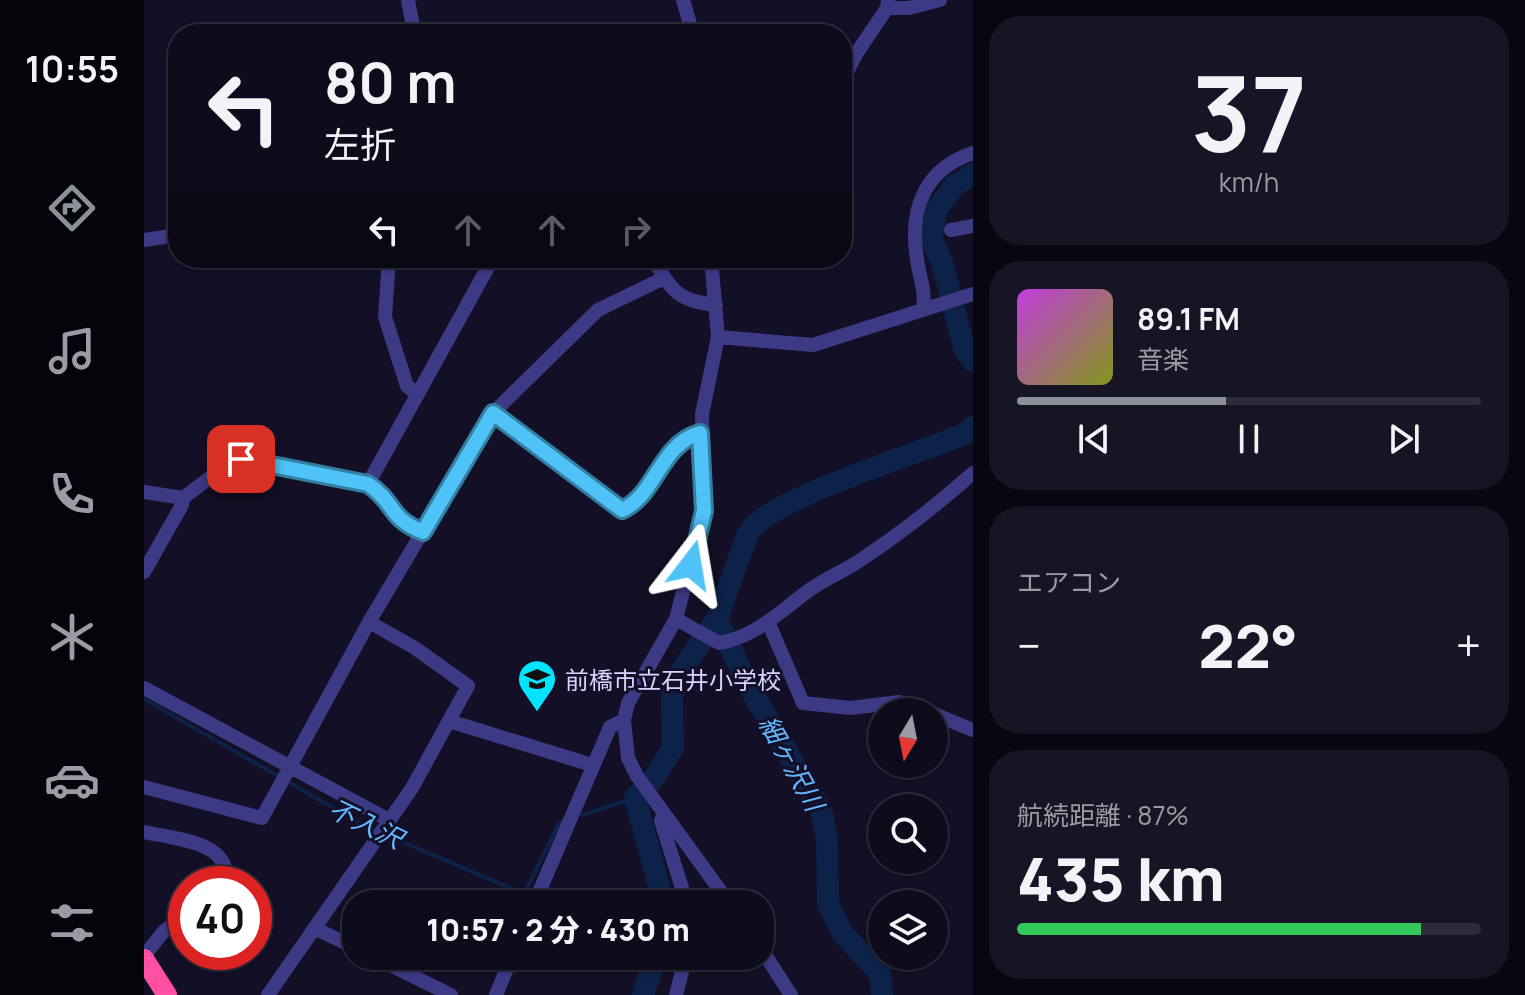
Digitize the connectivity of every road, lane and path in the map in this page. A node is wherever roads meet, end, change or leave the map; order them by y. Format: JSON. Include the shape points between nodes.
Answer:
{"nodes":[{"id":1,"x":408,"y":0,"type":"edge"},
{"id":2,"x":683,"y":0,"type":"edge"},
{"id":3,"x":940,"y":0,"type":"edge"},
{"id":4,"x":888,"y":4,"type":"edge"},
{"id":5,"x":409,"y":24,"type":"edge"},
{"id":6,"x":690,"y":24,"type":"edge"},
{"id":7,"x":852,"y":62,"type":"edge"},
{"id":8,"x":973,"y":153,"type":"edge"},
{"id":9,"x":973,"y":226,"type":"edge"},
{"id":10,"x":951,"y":230,"type":"dead end"},
{"id":11,"x":168,"y":236,"type":"edge"},
{"id":12,"x":144,"y":240,"type":"edge"},
{"id":13,"x":388,"y":268,"type":"edge"},
{"id":14,"x":487,"y":268,"type":"edge"},
{"id":15,"x":658,"y":268,"type":"edge"},
{"id":16,"x":712,"y":268,"type":"edge"},
{"id":17,"x":664,"y":278,"type":"junction"},
{"id":18,"x":969,"y":295,"type":"edge"},
{"id":19,"x":716,"y":305,"type":"junction"},
{"id":20,"x":930,"y":306,"type":"junction"},
{"id":21,"x":718,"y":337,"type":"junction"},
{"id":22,"x":417,"y":394,"type":"junction"},
{"id":23,"x":493,"y":413,"type":"junction"},
{"id":24,"x":700,"y":433,"type":"junction"},
{"id":25,"x":970,"y":481,"type":"edge"},
{"id":26,"x":368,"y":484,"type":"junction"},
{"id":27,"x":144,"y":492,"type":"edge"},
{"id":28,"x":183,"y":498,"type":"junction"},
{"id":29,"x":423,"y":532,"type":"junction"},
{"id":30,"x":144,"y":572,"type":"edge"},
{"id":31,"x":676,"y":619,"type":"junction"},
{"id":32,"x":369,"y":622,"type":"junction"},
{"id":33,"x":769,"y":624,"type":"junction"},
{"id":34,"x":144,"y":688,"type":"edge"},
{"id":35,"x":868,"y":706,"type":"edge"},
{"id":36,"x":624,"y":720,"type":"junction"},
{"id":37,"x":948,"y":720,"type":"edge"},
{"id":38,"x":449,"y":721,"type":"junction"},
{"id":39,"x":973,"y":730,"type":"edge"},
{"id":40,"x":592,"y":765,"type":"junction"},
{"id":41,"x":291,"y":766,"type":"junction"},
{"id":42,"x":144,"y":787,"type":"edge"},
{"id":43,"x":664,"y":813,"type":"junction"},
{"id":44,"x":382,"y":828,"type":"junction"},
{"id":45,"x":144,"y":832,"type":"edge"},
{"id":46,"x":225,"y":866,"type":"edge"},
{"id":47,"x":540,"y":890,"type":"edge"},
{"id":48,"x":683,"y":890,"type":"edge"},
{"id":49,"x":720,"y":890,"type":"edge"},
{"id":50,"x":168,"y":928,"type":"edge"},
{"id":51,"x":314,"y":928,"type":"junction"},
{"id":52,"x":342,"y":941,"type":"edge"},
{"id":53,"x":144,"y":958,"type":"edge"},
{"id":54,"x":774,"y":969,"type":"edge"},
{"id":55,"x":400,"y":970,"type":"edge"},
{"id":56,"x":506,"y":970,"type":"edge"},
{"id":57,"x":682,"y":970,"type":"edge"},
{"id":58,"x":167,"y":995,"type":"edge"},
{"id":59,"x":268,"y":995,"type":"edge"},
{"id":60,"x":451,"y":995,"type":"edge"},
{"id":61,"x":496,"y":995,"type":"edge"},
{"id":62,"x":676,"y":995,"type":"edge"},
{"id":63,"x":791,"y":995,"type":"edge"}],
"edges":[{"from":1,"to":5,"type":"street"},
{"from":2,"to":6,"type":"street"},
{"from":3,"to":4,"type":"street","via":[[909,8]]},
{"from":4,"to":7,"type":"street"},
{"from":8,"to":20,"type":"street","via":[[940,171],[917,212],[914,236]]},
{"from":9,"to":10,"type":"street"},
{"from":11,"to":12,"type":"street"},
{"from":13,"to":22,"type":"street","via":[[385,317],[407,386]]},
{"from":14,"to":22,"type":"street"},
{"from":15,"to":17,"type":"street"},
{"from":16,"to":19,"type":"street"},
{"from":17,"to":19,"type":"street","via":[[672,291],[691,303]]},
{"from":17,"to":23,"type":"street","via":[[598,310]]},
{"from":18,"to":20,"type":"street"},
{"from":19,"to":21,"type":"street"},
{"from":20,"to":21,"type":"street","via":[[813,345]]},
{"from":21,"to":24,"type":"street"},
{"from":22,"to":26,"type":"street"},
{"from":23,"to":24,"type":"street","via":[[622,510],[633,505],[687,436]]},
{"from":23,"to":29,"type":"street"},
{"from":24,"to":31,"type":"street","via":[[704,511]]},
{"from":25,"to":33,"type":"street","via":[[809,590]]},
{"from":26,"to":28,"type":"street","via":[[241,459]]},
{"from":26,"to":29,"type":"street","via":[[385,497],[401,523]]},
{"from":27,"to":28,"type":"street"},
{"from":28,"to":30,"type":"street"},
{"from":29,"to":32,"type":"street"},
{"from":31,"to":33,"type":"street","via":[[719,643]]},
{"from":31,"to":36,"type":"street","via":[[628,703]]},
{"from":32,"to":38,"type":"street","via":[[468,686]]},
{"from":32,"to":41,"type":"street"},
{"from":33,"to":35,"type":"street","via":[[803,703]]},
{"from":34,"to":41,"type":"street"},
{"from":36,"to":40,"type":"street","via":[[610,727]]},
{"from":36,"to":43,"type":"street","via":[[628,758]]},
{"from":37,"to":39,"type":"street"},
{"from":38,"to":40,"type":"street"},
{"from":38,"to":44,"type":"street","via":[[412,788]]},
{"from":40,"to":47,"type":"street"},
{"from":41,"to":42,"type":"street","via":[[262,818]]},
{"from":41,"to":44,"type":"street"},
{"from":43,"to":48,"type":"street","via":[[661,821]]},
{"from":43,"to":49,"type":"street"},
{"from":44,"to":51,"type":"street"},
{"from":45,"to":46,"type":"street","via":[[213,849]]},
{"from":50,"to":53,"type":"street"},
{"from":51,"to":52,"type":"street"},
{"from":51,"to":59,"type":"street"},
{"from":53,"to":58,"type":"highway"},
{"from":54,"to":63,"type":"street"},
{"from":55,"to":60,"type":"street"},
{"from":56,"to":61,"type":"street"},
{"from":57,"to":62,"type":"street"}]}
